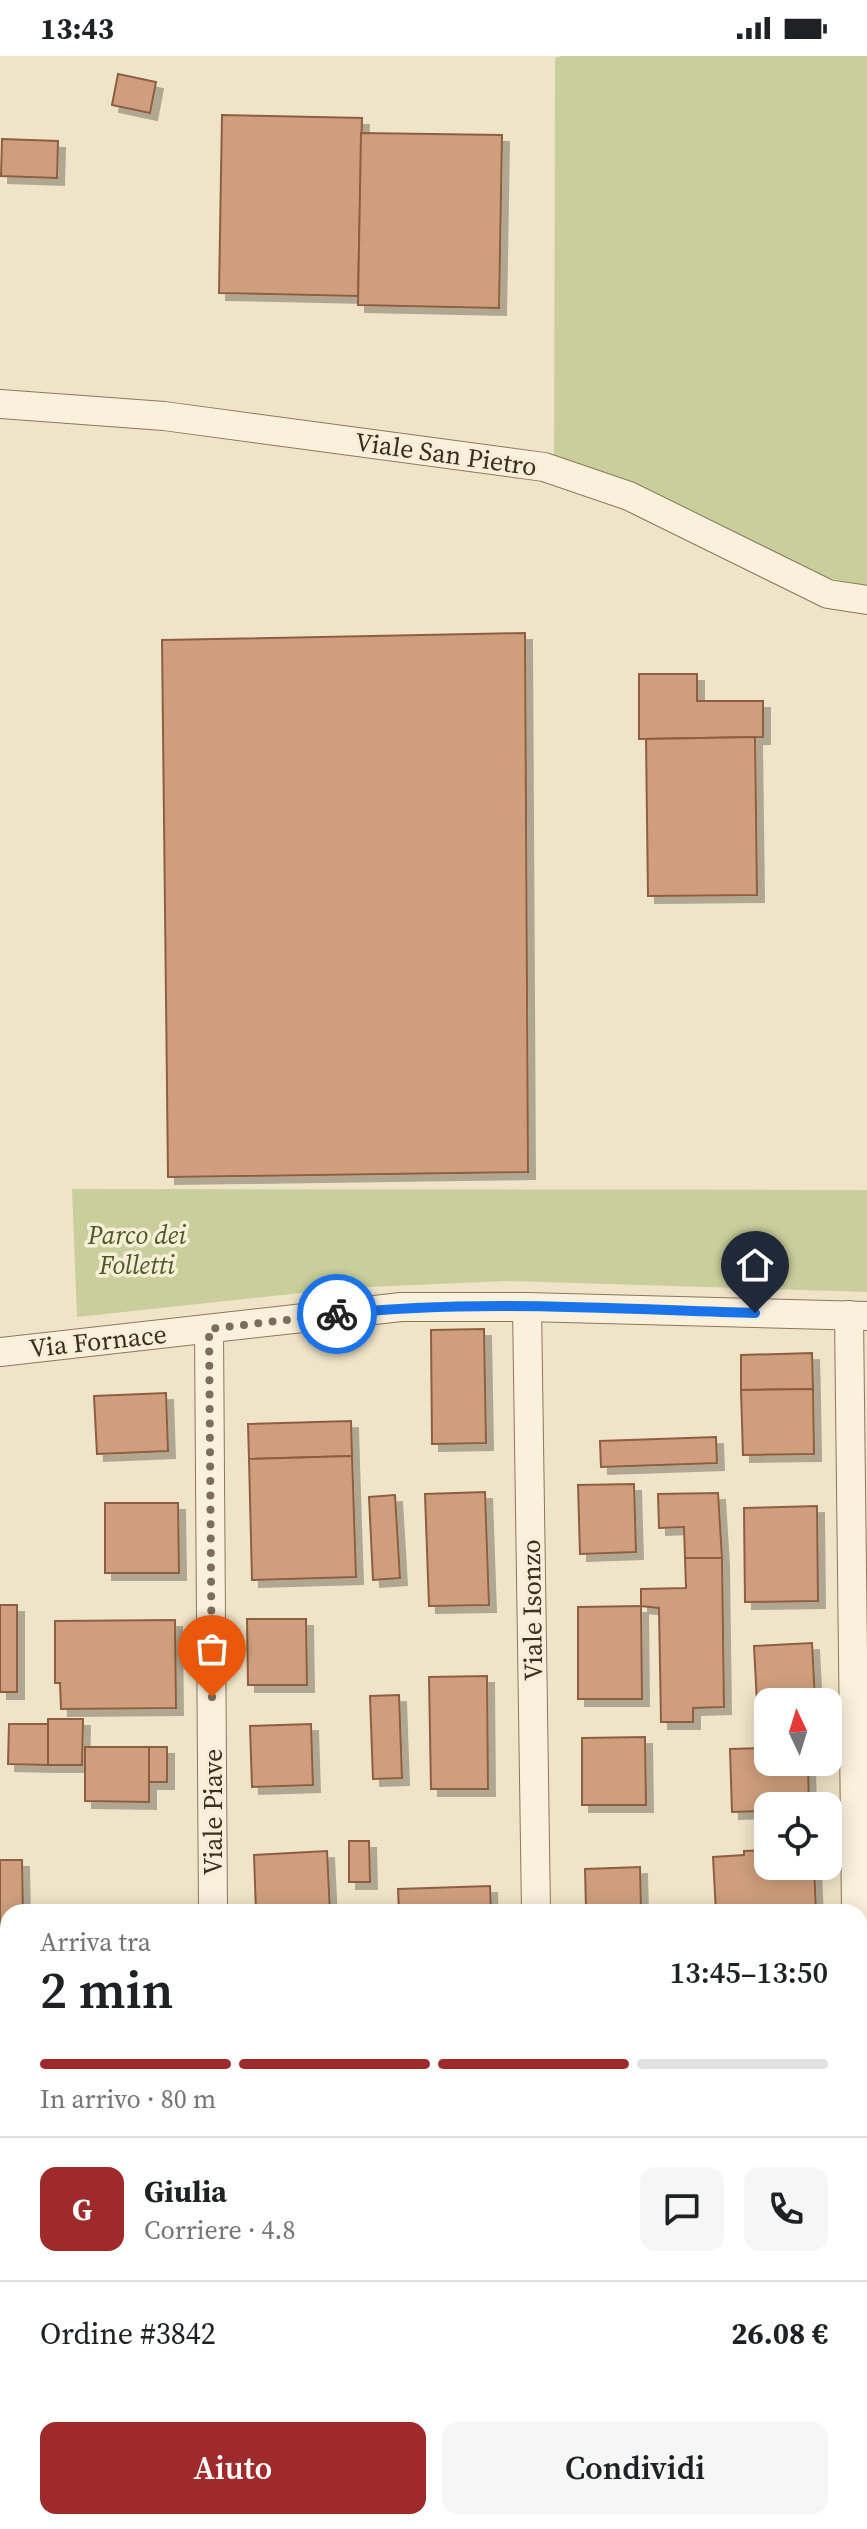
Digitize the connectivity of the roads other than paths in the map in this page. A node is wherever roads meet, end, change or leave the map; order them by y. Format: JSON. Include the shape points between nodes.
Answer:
{"nodes":[{"id":1,"x":0,"y":404,"type":"edge"},
{"id":2,"x":867,"y":600,"type":"edge"},
{"id":3,"x":527,"y":1307,"type":"junction"},
{"id":4,"x":858,"y":1316,"type":"edge"},
{"id":5,"x":209,"y":1329,"type":"junction"},
{"id":6,"x":0,"y":1352,"type":"edge"},
{"id":7,"x":213,"y":1904,"type":"edge"},
{"id":8,"x":536,"y":1904,"type":"edge"},
{"id":9,"x":856,"y":1904,"type":"edge"}],
"edges":[{"from":1,"to":2,"type":"street","name":"Viale San Pietro","via":[[164,416],[544,467],[629,496],[828,594]]},
{"from":3,"to":4,"type":"street","name":"Via Fornace"},
{"from":3,"to":5,"type":"street","name":"Via Fornace","via":[[401,1307]]},
{"from":3,"to":8,"type":"street","name":"Viale Isonzo"},
{"from":4,"to":9,"type":"street"},
{"from":5,"to":6,"type":"street","name":"Via Fornace"},
{"from":5,"to":7,"type":"street","name":"Viale Piave"}]}
